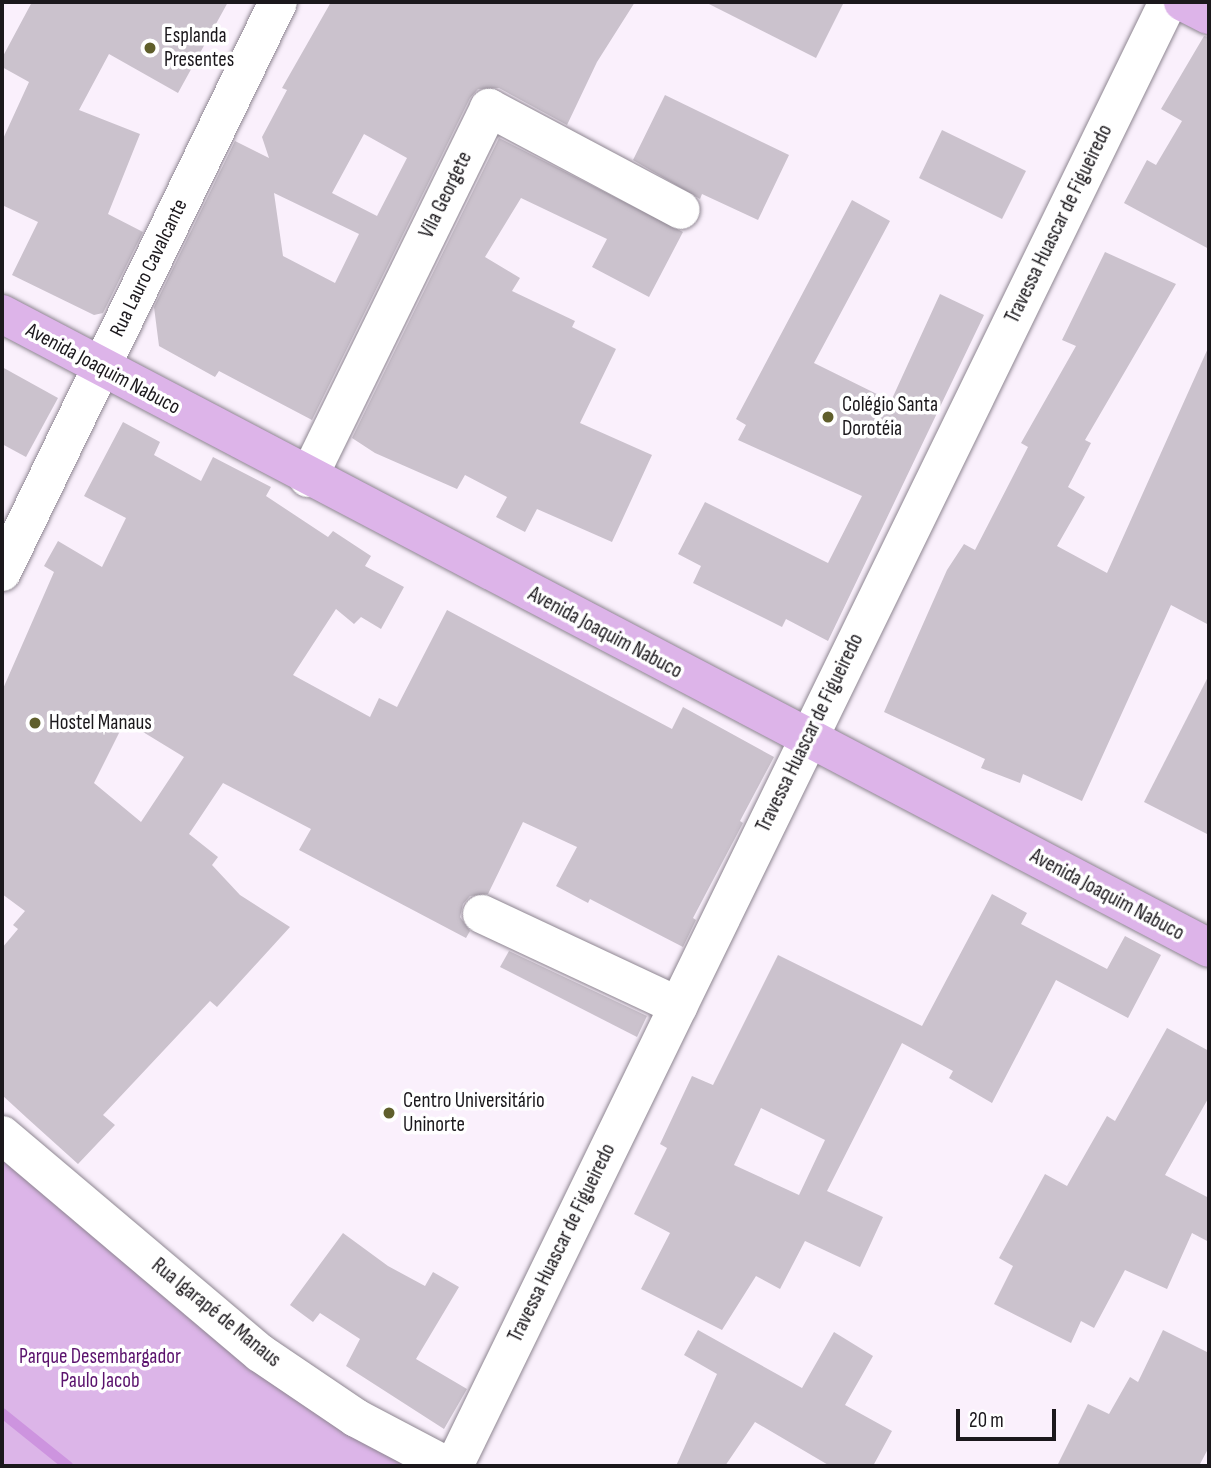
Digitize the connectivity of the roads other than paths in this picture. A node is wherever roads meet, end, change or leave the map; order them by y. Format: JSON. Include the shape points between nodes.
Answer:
{"nodes":[{"id":1,"x":278,"y":2,"type":"edge"},
{"id":2,"x":1168,"y":2,"type":"edge"},
{"id":3,"x":1184,"y":2,"type":"edge"},
{"id":4,"x":1209,"y":15,"type":"edge"},
{"id":5,"x":681,"y":210,"type":"dead end"},
{"id":6,"x":2,"y":314,"type":"edge"},
{"id":7,"x":100,"y":369,"type":"junction"},
{"id":8,"x":308,"y":478,"type":"junction"},
{"id":9,"x":2,"y":572,"type":"edge"},
{"id":10,"x":807,"y":738,"type":"junction"},
{"id":11,"x":482,"y":914,"type":"dead end"},
{"id":12,"x":1209,"y":948,"type":"edge"},
{"id":13,"x":678,"y":1006,"type":"junction"},
{"id":14,"x":2,"y":1135,"type":"edge"},
{"id":15,"x":447,"y":1466,"type":"edge"},
{"id":16,"x":454,"y":1466,"type":"edge"}],
"edges":[{"from":1,"to":7,"type":"street","name":"Rua Lauro Cavalcante"},
{"from":2,"to":10,"type":"street","name":"Travessa Huascar de Figueiredo"},
{"from":3,"to":4,"type":"main road"},
{"from":5,"to":8,"type":"street","name":"Vila Georgete","via":[[489,108]]},
{"from":6,"to":7,"type":"main road","name":"Avenida Joaquim Nabuco"},
{"from":7,"to":8,"type":"main road","name":"Avenida Joaquim Nabuco"},
{"from":7,"to":9,"type":"street","name":"Rua Lauro Cavalcante"},
{"from":8,"to":10,"type":"main road","name":"Avenida Joaquim Nabuco"},
{"from":10,"to":12,"type":"main road","name":"Avenida Joaquim Nabuco"},
{"from":10,"to":13,"type":"street","name":"Travessa Huascar de Figueiredo"},
{"from":11,"to":13,"type":"street"},
{"from":13,"to":16,"type":"street","name":"Travessa Huascar de Figueiredo"},
{"from":14,"to":15,"type":"street","name":"Rua Igarapé de Manaus","via":[[260,1353],[356,1418]]}]}
